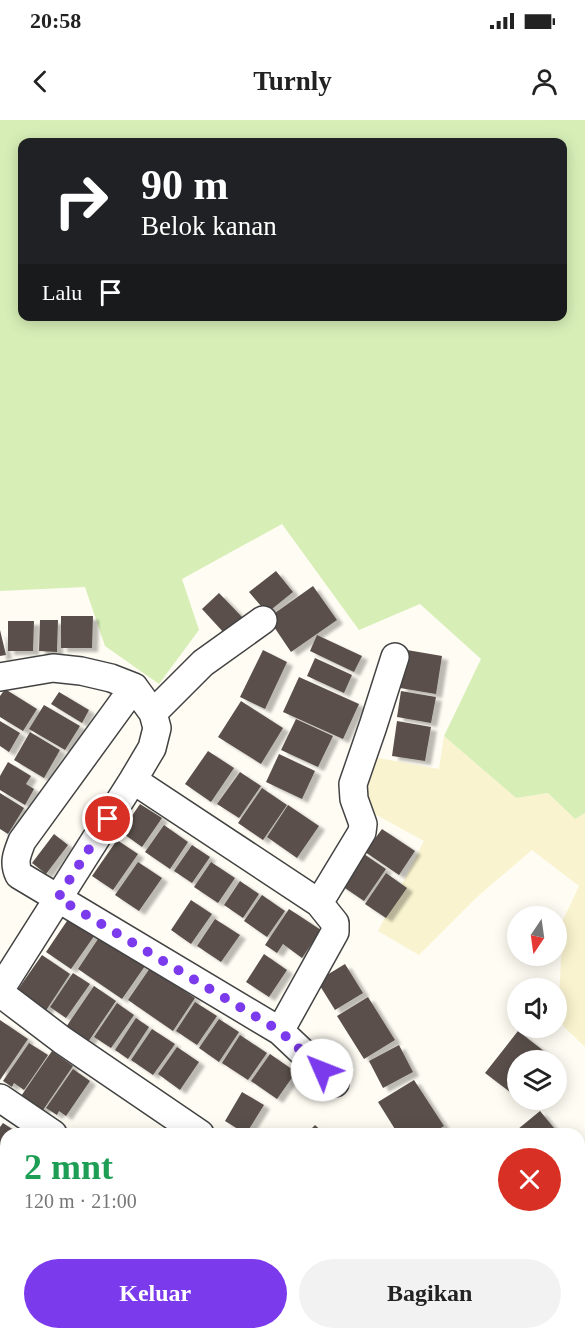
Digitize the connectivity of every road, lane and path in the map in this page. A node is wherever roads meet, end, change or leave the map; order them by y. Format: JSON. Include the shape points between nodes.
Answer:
{"nodes":[{"id":1,"x":263,"y":620,"type":"dead end"},
{"id":2,"x":394,"y":657,"type":"dead end"},
{"id":3,"x":0,"y":677,"type":"edge"},
{"id":4,"x":134,"y":687,"type":"junction"},
{"id":5,"x":153,"y":712,"type":"junction"},
{"id":6,"x":133,"y":780,"type":"junction"},
{"id":7,"x":58,"y":898,"type":"junction"},
{"id":8,"x":319,"y":903,"type":"junction"},
{"id":9,"x":0,"y":992,"type":"edge"},
{"id":10,"x":280,"y":1031,"type":"junction"},
{"id":11,"x":335,"y":1083,"type":"dead end"},
{"id":12,"x":0,"y":1098,"type":"edge"},
{"id":13,"x":44,"y":1128,"type":"edge"},
{"id":14,"x":191,"y":1128,"type":"edge"}],
"edges":[{"from":1,"to":5,"type":"street","via":[[202,663]]},
{"from":2,"to":8,"type":"street","via":[[353,784],[362,832]]},
{"from":3,"to":4,"type":"street","via":[[53,668],[111,678]]},
{"from":4,"to":5,"type":"street"},
{"from":4,"to":7,"type":"street","via":[[22,841],[15,857],[19,875]]},
{"from":5,"to":6,"type":"street","via":[[158,728],[152,748]]},
{"from":6,"to":7,"type":"street"},
{"from":6,"to":8,"type":"street"},
{"from":7,"to":9,"type":"street"},
{"from":7,"to":10,"type":"street"},
{"from":8,"to":10,"type":"street","via":[[335,923],[335,932]]},
{"from":9,"to":14,"type":"street","via":[[62,1040]]},
{"from":10,"to":11,"type":"street"},
{"from":12,"to":13,"type":"street"}]}
